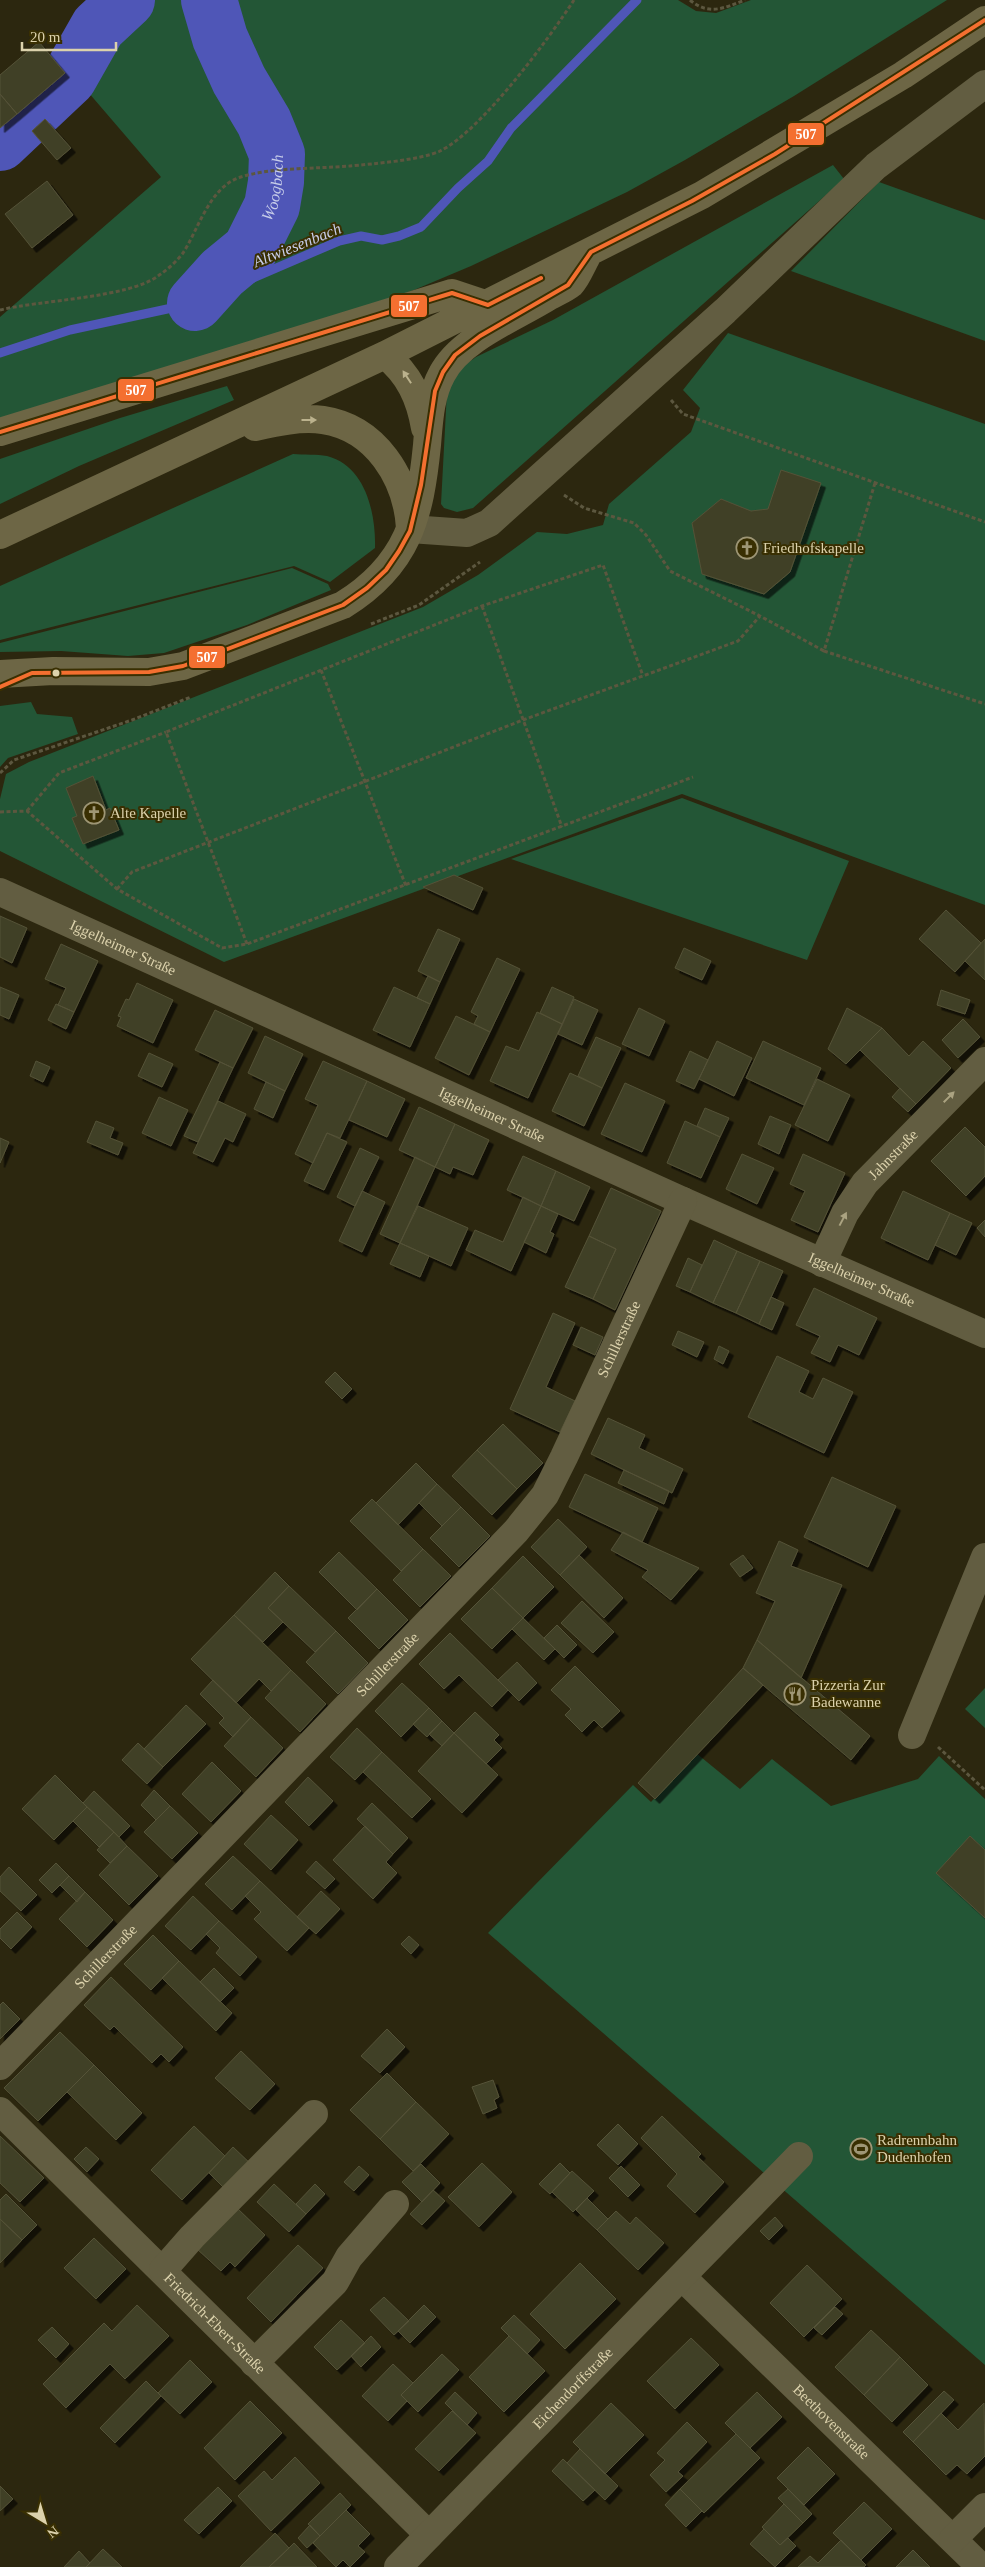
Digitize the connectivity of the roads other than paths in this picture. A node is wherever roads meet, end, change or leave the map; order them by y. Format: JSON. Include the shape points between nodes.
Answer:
{"nodes":[{"id":1,"x":985,"y":20,"type":"edge"},
{"id":2,"x":985,"y":84,"type":"edge"},
{"id":3,"x":588,"y":254,"type":"junction"},
{"id":4,"x":488,"y":304,"type":"junction"},
{"id":5,"x":385,"y":355,"type":"junction"},
{"id":6,"x":0,"y":432,"type":"edge"},
{"id":7,"x":209,"y":438,"type":"junction"},
{"id":8,"x":427,"y":440,"type":"junction"},
{"id":9,"x":410,"y":529,"type":"junction"},
{"id":10,"x":0,"y":535,"type":"edge"},
{"id":11,"x":32,"y":672,"type":"junction"},
{"id":12,"x":0,"y":674,"type":"edge"},
{"id":13,"x":0,"y":687,"type":"edge"},
{"id":14,"x":0,"y":892,"type":"edge"},
{"id":15,"x":985,"y":1061,"type":"edge"},
{"id":16,"x":683,"y":1201,"type":"junction"},
{"id":17,"x":822,"y":1263,"type":"junction"},
{"id":18,"x":985,"y":1334,"type":"edge"},
{"id":19,"x":985,"y":1557,"type":"edge"},
{"id":20,"x":912,"y":1735,"type":"road end"},
{"id":21,"x":0,"y":2066,"type":"edge"},
{"id":22,"x":0,"y":2111,"type":"edge"},
{"id":23,"x":314,"y":2114,"type":"dead end"},
{"id":24,"x":799,"y":2156,"type":"dead end"},
{"id":25,"x":395,"y":2204,"type":"dead end"},
{"id":26,"x":162,"y":2270,"type":"junction"},
{"id":27,"x":682,"y":2277,"type":"junction"},
{"id":28,"x":254,"y":2363,"type":"junction"},
{"id":29,"x":985,"y":2507,"type":"edge"},
{"id":30,"x":429,"y":2535,"type":"junction"},
{"id":31,"x":953,"y":2539,"type":"junction"},
{"id":32,"x":398,"y":2567,"type":"edge"},
{"id":33,"x":981,"y":2567,"type":"edge"}],
"edges":[{"from":1,"to":3,"type":"main road","via":[[774,153],[702,195]]},
{"from":2,"to":9,"type":"street","via":[[876,166],[725,311],[489,523],[457,534]]},
{"from":3,"to":4,"type":"main road"},
{"from":3,"to":8,"type":"main road","via":[[572,283],[471,340],[453,358],[435,391]]},
{"from":4,"to":5,"type":"main road"},
{"from":4,"to":6,"type":"main road","via":[[452,293]]},
{"from":5,"to":7,"type":"main road"},
{"from":8,"to":5,"type":"main road","one_way":true,"via":[[418,399],[410,382]]},
{"from":7,"to":9,"type":"main road","one_way":true,"via":[[285,420],[323,420],[352,429],[373,443],[390,463],[409,509]]},
{"from":7,"to":10,"type":"main road"},
{"from":8,"to":9,"type":"main road","via":[[422,490]]},
{"from":9,"to":11,"type":"main road","via":[[401,550],[363,593],[343,605],[298,623],[183,666],[149,672]]},
{"from":11,"to":12,"type":"main road"},
{"from":11,"to":13,"type":"main road"},
{"from":14,"to":16,"type":"street","name":"Iggelheimer Straße"},
{"from":17,"to":15,"type":"street","name":"Jahnstraße","one_way":true,"via":[[845,1213],[865,1183]]},
{"from":16,"to":17,"type":"street","name":"Iggelheimer Straße"},
{"from":16,"to":21,"type":"street","name":"Schillerstraße","via":[[564,1457],[528,1517]]},
{"from":17,"to":18,"type":"street","name":"Iggelheimer Straße"},
{"from":19,"to":20,"type":"street"},
{"from":22,"to":26,"type":"street","name":"Friedrich-Ebert-Straße"},
{"from":23,"to":26,"type":"street"},
{"from":24,"to":27,"type":"street","name":"Eichendorffstraße"},
{"from":25,"to":28,"type":"street","via":[[349,2257],[334,2282]]},
{"from":26,"to":28,"type":"street","name":"Friedrich-Ebert-Straße"},
{"from":27,"to":30,"type":"street","name":"Eichendorffstraße"},
{"from":27,"to":31,"type":"street","name":"Beethovenstraße"},
{"from":28,"to":30,"type":"street","name":"Friedrich-Ebert-Straße"},
{"from":29,"to":31,"type":"street"},
{"from":30,"to":32,"type":"street","name":"Eichendorffstraße"},
{"from":31,"to":33,"type":"street","name":"Beethovenstraße"}]}
